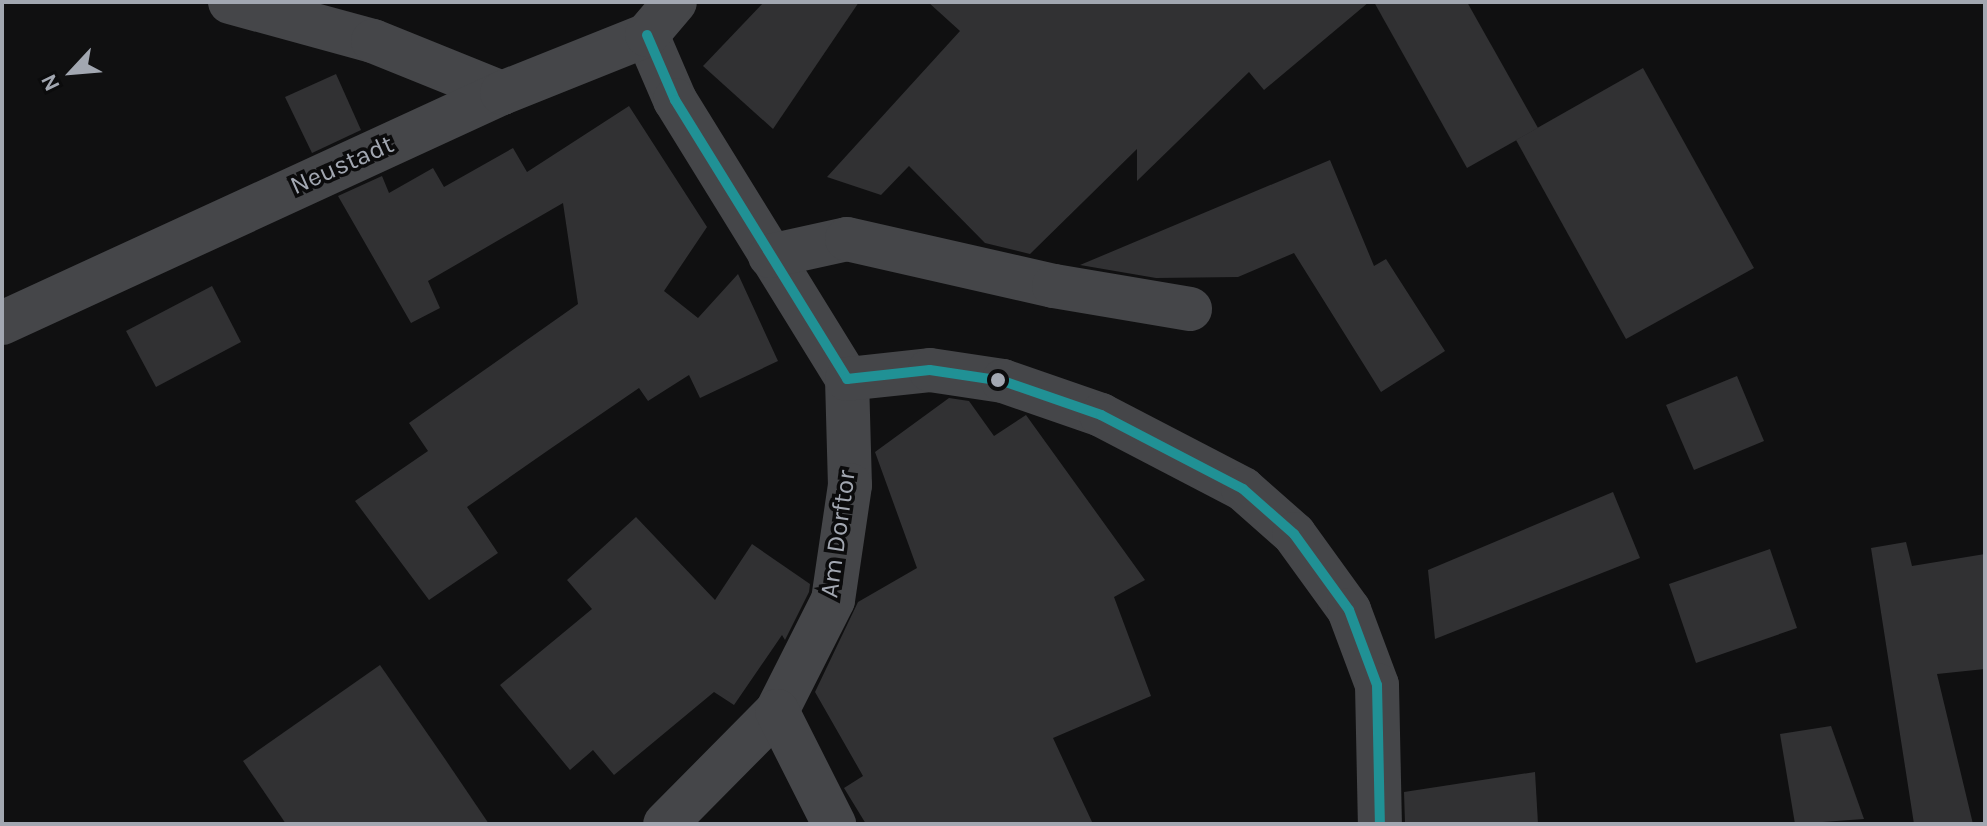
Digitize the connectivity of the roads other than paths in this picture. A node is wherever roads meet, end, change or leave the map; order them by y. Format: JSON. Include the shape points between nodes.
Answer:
{"nodes":[{"id":1,"x":230,"y":2,"type":"edge"},
{"id":2,"x":675,"y":2,"type":"edge"},
{"id":3,"x":647,"y":35,"type":"junction"},
{"id":4,"x":502,"y":93,"type":"junction"},
{"id":5,"x":770,"y":256,"type":"junction"},
{"id":6,"x":1190,"y":309,"type":"dead end"},
{"id":7,"x":2,"y":323,"type":"edge"},
{"id":8,"x":847,"y":379,"type":"junction"},
{"id":9,"x":777,"y":711,"type":"junction"},
{"id":10,"x":665,"y":824,"type":"edge"},
{"id":11,"x":834,"y":824,"type":"edge"},
{"id":12,"x":1380,"y":824,"type":"edge"}],
"edges":[{"from":1,"to":4,"type":"street","via":[[373,41]]},
{"from":2,"to":3,"type":"street","name":"Neustadt"},
{"from":3,"to":4,"type":"street","name":"Neustadt"},
{"from":3,"to":5,"type":"street","via":[[675,100]]},
{"from":4,"to":7,"type":"street","name":"Neustadt"},
{"from":5,"to":6,"type":"street","via":[[847,239],[1054,286]]},
{"from":5,"to":8,"type":"street"},
{"from":8,"to":9,"type":"street","name":"Am Dorftor","via":[[850,485],[833,600]]},
{"from":8,"to":12,"type":"street","via":[[930,370],[1003,381],[1101,415],[1243,489],[1294,534],[1349,610],[1377,685]]},
{"from":9,"to":10,"type":"street","name":"Am Dorftor"},
{"from":9,"to":11,"type":"street"}]}
